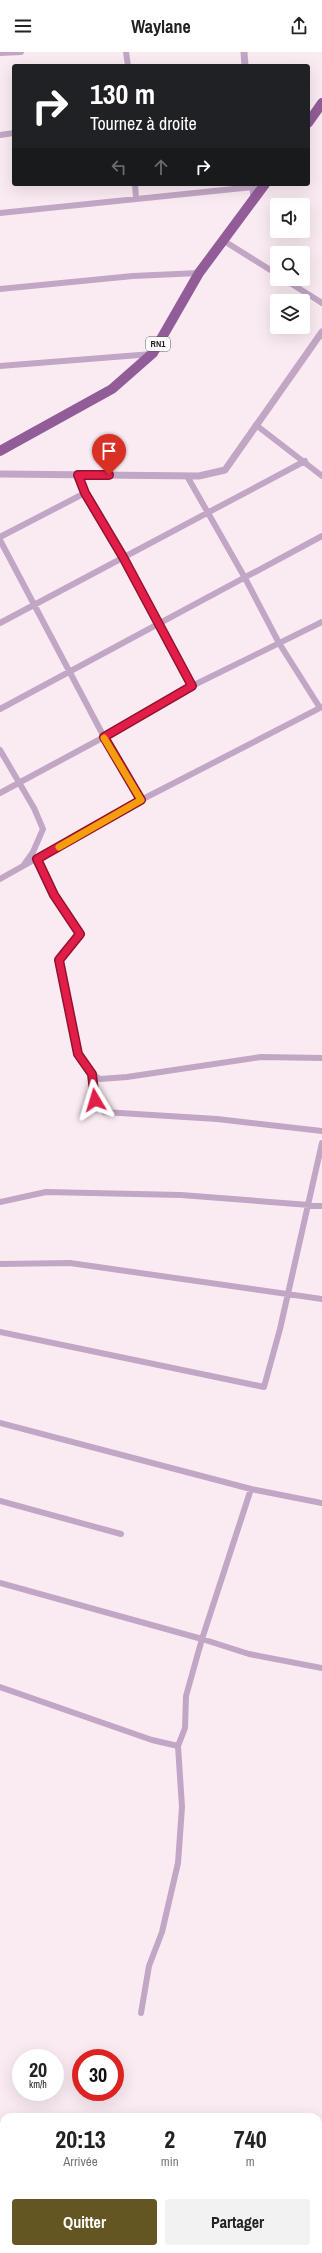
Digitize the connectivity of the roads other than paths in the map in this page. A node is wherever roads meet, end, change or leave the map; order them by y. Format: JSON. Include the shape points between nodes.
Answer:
{"nodes":[{"id":1,"x":21,"y":52,"type":"edge"},
{"id":2,"x":126,"y":52,"type":"edge"},
{"id":3,"x":244,"y":52,"type":"edge"},
{"id":4,"x":0,"y":53,"type":"edge"},
{"id":5,"x":128,"y":64,"type":"edge"},
{"id":6,"x":245,"y":64,"type":"edge"},
{"id":7,"x":322,"y":103,"type":"edge"},
{"id":8,"x":310,"y":120,"type":"edge"},
{"id":9,"x":12,"y":133,"type":"edge"},
{"id":10,"x":0,"y":134,"type":"edge"},
{"id":11,"x":135,"y":186,"type":"edge"},
{"id":12,"x":244,"y":186,"type":"edge"},
{"id":13,"x":253,"y":186,"type":"edge"},
{"id":14,"x":264,"y":186,"type":"edge"},
{"id":15,"x":136,"y":198,"type":"junction"},
{"id":16,"x":254,"y":201,"type":"junction"},
{"id":17,"x":0,"y":213,"type":"edge"},
{"id":18,"x":224,"y":241,"type":"junction"},
{"id":19,"x":270,"y":270,"type":"edge"},
{"id":20,"x":199,"y":273,"type":"junction"},
{"id":21,"x":295,"y":286,"type":"edge"},
{"id":22,"x":0,"y":289,"type":"edge"},
{"id":23,"x":322,"y":303,"type":"edge"},
{"id":24,"x":322,"y":332,"type":"edge"},
{"id":25,"x":152,"y":354,"type":"junction"},
{"id":26,"x":0,"y":366,"type":"edge"},
{"id":27,"x":256,"y":425,"type":"junction"},
{"id":28,"x":0,"y":451,"type":"edge"},
{"id":29,"x":305,"y":461,"type":"junction"},
{"id":30,"x":0,"y":474,"type":"edge"},
{"id":31,"x":78,"y":475,"type":"junction"},
{"id":32,"x":187,"y":476,"type":"junction"},
{"id":33,"x":322,"y":476,"type":"edge"},
{"id":34,"x":85,"y":493,"type":"junction"},
{"id":35,"x":206,"y":513,"type":"junction"},
{"id":36,"x":322,"y":536,"type":"edge"},
{"id":37,"x":0,"y":539,"type":"edge"},
{"id":38,"x":123,"y":557,"type":"junction"},
{"id":39,"x":245,"y":578,"type":"junction"},
{"id":40,"x":35,"y":604,"type":"junction"},
{"id":41,"x":0,"y":622,"type":"edge"},
{"id":42,"x":322,"y":622,"type":"edge"},
{"id":43,"x":158,"y":623,"type":"junction"},
{"id":44,"x":279,"y":643,"type":"junction"},
{"id":45,"x":70,"y":672,"type":"junction"},
{"id":46,"x":192,"y":686,"type":"junction"},
{"id":47,"x":321,"y":708,"type":"edge"},
{"id":48,"x":0,"y":709,"type":"edge"},
{"id":49,"x":104,"y":737,"type":"junction"},
{"id":50,"x":0,"y":750,"type":"edge"},
{"id":51,"x":18,"y":783,"type":"junction"},
{"id":52,"x":0,"y":793,"type":"edge"},
{"id":53,"x":141,"y":800,"type":"junction"},
{"id":54,"x":37,"y":859,"type":"junction"},
{"id":55,"x":23,"y":868,"type":"junction"},
{"id":56,"x":0,"y":879,"type":"edge"},
{"id":57,"x":322,"y":1058,"type":"edge"},
{"id":58,"x":92,"y":1074,"type":"junction"},
{"id":59,"x":322,"y":1131,"type":"edge"},
{"id":60,"x":322,"y":1143,"type":"edge"},
{"id":61,"x":0,"y":1202,"type":"edge"},
{"id":62,"x":308,"y":1206,"type":"junction"},
{"id":63,"x":322,"y":1206,"type":"edge"},
{"id":64,"x":0,"y":1264,"type":"edge"},
{"id":65,"x":288,"y":1295,"type":"junction"},
{"id":66,"x":322,"y":1299,"type":"edge"},
{"id":67,"x":0,"y":1332,"type":"edge"},
{"id":68,"x":0,"y":1423,"type":"edge"},
{"id":69,"x":251,"y":1489,"type":"junction"},
{"id":70,"x":0,"y":1501,"type":"edge"},
{"id":71,"x":322,"y":1503,"type":"edge"},
{"id":72,"x":120,"y":1534,"type":"dead end"},
{"id":73,"x":0,"y":1583,"type":"edge"},
{"id":74,"x":202,"y":1639,"type":"junction"},
{"id":75,"x":322,"y":1668,"type":"edge"},
{"id":76,"x":0,"y":1687,"type":"edge"},
{"id":77,"x":178,"y":1746,"type":"junction"},
{"id":78,"x":141,"y":2013,"type":"dead end"}],
"edges":[{"from":1,"to":4,"type":"street"},
{"from":2,"to":5,"type":"street"},
{"from":3,"to":6,"type":"street"},
{"from":7,"to":8,"type":"highway"},
{"from":9,"to":10,"type":"street"},
{"from":11,"to":15,"type":"street"},
{"from":12,"to":15,"type":"street"},
{"from":13,"to":16,"type":"street"},
{"from":14,"to":16,"type":"highway","number":"RN1"},
{"from":15,"to":17,"type":"street"},
{"from":16,"to":18,"type":"highway","number":"RN1"},
{"from":18,"to":19,"type":"street"},
{"from":18,"to":20,"type":"highway","number":"RN1"},
{"from":20,"to":22,"type":"street","via":[[133,276]]},
{"from":20,"to":25,"type":"highway","number":"RN1"},
{"from":21,"to":23,"type":"street"},
{"from":24,"to":27,"type":"street"},
{"from":25,"to":26,"type":"street"},
{"from":25,"to":28,"type":"highway","number":"RN1","via":[[112,389]]},
{"from":27,"to":29,"type":"street"},
{"from":27,"to":32,"type":"street","via":[[225,470]]},
{"from":29,"to":33,"type":"street"},
{"from":29,"to":35,"type":"street"},
{"from":30,"to":31,"type":"street"},
{"from":31,"to":32,"type":"street"},
{"from":31,"to":34,"type":"street"},
{"from":32,"to":35,"type":"street"},
{"from":34,"to":37,"type":"street"},
{"from":34,"to":38,"type":"street"},
{"from":35,"to":38,"type":"street"},
{"from":35,"to":39,"type":"street"},
{"from":36,"to":39,"type":"street"},
{"from":37,"to":40,"type":"street"},
{"from":38,"to":40,"type":"street"},
{"from":38,"to":43,"type":"street"},
{"from":39,"to":43,"type":"street"},
{"from":39,"to":44,"type":"street"},
{"from":40,"to":41,"type":"street"},
{"from":40,"to":45,"type":"street"},
{"from":42,"to":44,"type":"street"},
{"from":43,"to":45,"type":"street"},
{"from":43,"to":46,"type":"street"},
{"from":44,"to":46,"type":"street"},
{"from":44,"to":47,"type":"street"},
{"from":45,"to":48,"type":"street"},
{"from":45,"to":49,"type":"street"},
{"from":46,"to":49,"type":"street"},
{"from":47,"to":53,"type":"street"},
{"from":49,"to":51,"type":"street"},
{"from":49,"to":53,"type":"street"},
{"from":50,"to":51,"type":"street"},
{"from":51,"to":52,"type":"street"},
{"from":51,"to":55,"type":"street","via":[[34,808],[43,829]]},
{"from":53,"to":54,"type":"street"},
{"from":54,"to":55,"type":"street"},
{"from":54,"to":58,"type":"street","via":[[54,895],[80,934],[59,960],[78,1054]]},
{"from":55,"to":56,"type":"street"},
{"from":57,"to":58,"type":"street","via":[[261,1057],[100,1079]]},
{"from":58,"to":59,"type":"street","via":[[95,1100],[104,1112],[216,1118]]},
{"from":60,"to":62,"type":"street"},
{"from":61,"to":62,"type":"street","via":[[46,1192],[180,1195]]},
{"from":62,"to":63,"type":"street"},
{"from":62,"to":65,"type":"street"},
{"from":64,"to":65,"type":"street","via":[[70,1263]]},
{"from":65,"to":66,"type":"street"},
{"from":65,"to":67,"type":"street","via":[[264,1387]]},
{"from":68,"to":69,"type":"street"},
{"from":69,"to":71,"type":"street"},
{"from":69,"to":74,"type":"street"},
{"from":70,"to":72,"type":"street"},
{"from":73,"to":74,"type":"street"},
{"from":74,"to":75,"type":"street","via":[[249,1654]]},
{"from":74,"to":77,"type":"street","via":[[186,1696],[186,1728]]},
{"from":76,"to":77,"type":"street","via":[[152,1740]]},
{"from":77,"to":78,"type":"street","via":[[182,1807],[178,1863],[162,1932],[149,1966]]}]}
